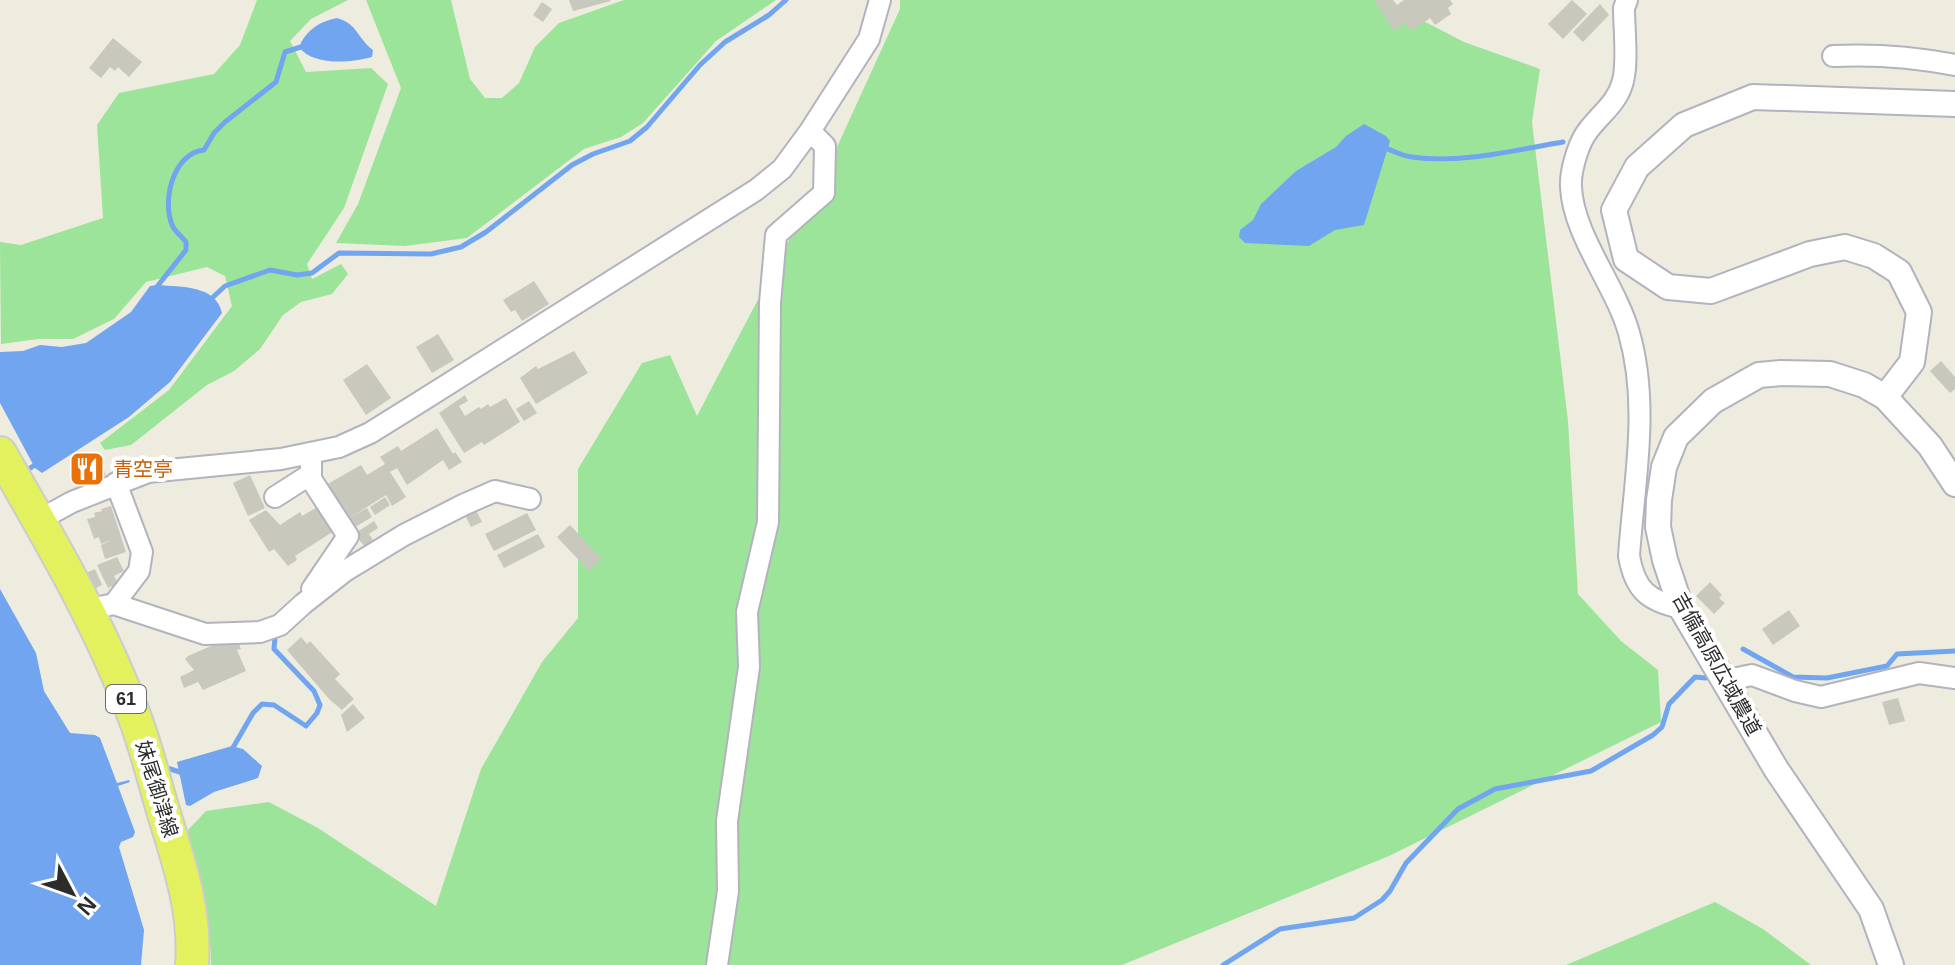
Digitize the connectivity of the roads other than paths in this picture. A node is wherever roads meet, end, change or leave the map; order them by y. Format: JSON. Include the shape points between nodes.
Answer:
{"nodes":[{"id":1,"x":880,"y":0,"type":"edge"},
{"id":2,"x":1622,"y":3,"type":"edge"},
{"id":3,"x":1833,"y":56,"type":"dead end"},
{"id":4,"x":1955,"y":65,"type":"edge"},
{"id":5,"x":1955,"y":104,"type":"edge"},
{"id":6,"x":810,"y":131,"type":"junction"},
{"id":7,"x":1885,"y":397,"type":"junction"},
{"id":8,"x":0,"y":453,"type":"edge"},
{"id":9,"x":311,"y":464,"type":"junction"},
{"id":10,"x":116,"y":483,"type":"junction"},
{"id":11,"x":1955,"y":484,"type":"edge"},
{"id":12,"x":275,"y":497,"type":"dead end"},
{"id":13,"x":530,"y":499,"type":"dead end"},
{"id":14,"x":39,"y":520,"type":"junction"},
{"id":15,"x":303,"y":604,"type":"junction"},
{"id":16,"x":100,"y":607,"type":"junction"},
{"id":17,"x":1681,"y":608,"type":"junction"},
{"id":18,"x":1955,"y":678,"type":"edge"},
{"id":19,"x":1723,"y":681,"type":"junction"},
{"id":20,"x":192,"y":965,"type":"edge"},
{"id":21,"x":717,"y":965,"type":"edge"},
{"id":22,"x":1891,"y":965,"type":"edge"}],
"edges":[{"from":1,"to":6,"type":"street","via":[[869,39]]},
{"from":2,"to":17,"type":"street","via":[[1623,80],[1615,100],[1584,136],[1570,184],[1581,227],[1629,331],[1640,377],[1631,572],[1641,591],[1661,604]]},
{"from":3,"to":4,"type":"street","via":[[1874,54]]},
{"from":5,"to":7,"type":"street","via":[[1753,97],[1684,125],[1637,167],[1614,210],[1626,259],[1668,287],[1711,291],[1810,254],[1845,247],[1874,256],[1899,272],[1919,312],[1912,362]]},
{"from":6,"to":9,"type":"street","via":[[782,169],[756,190],[370,433]]},
{"from":6,"to":21,"type":"street","via":[[825,146],[824,193],[776,235],[770,303],[768,522],[747,612],[749,667],[727,821],[728,891]]},
{"from":7,"to":11,"type":"street","name":"吉備高原広域農道","via":[[1930,446]]},
{"from":7,"to":17,"type":"street","name":"吉備高原広域農道","via":[[1830,374],[1759,375],[1713,401],[1676,437],[1664,467],[1658,527]]},
{"from":8,"to":14,"type":"main road","name":"妹尾御津線","number":"61"},
{"from":9,"to":10,"type":"street","via":[[148,472]]},
{"from":9,"to":12,"type":"street"},
{"from":9,"to":15,"type":"street","via":[[311,479],[348,536]]},
{"from":10,"to":14,"type":"street"},
{"from":10,"to":16,"type":"street","via":[[142,552],[139,571]]},
{"from":13,"to":15,"type":"street","via":[[495,491],[463,505],[345,571]]},
{"from":14,"to":16,"type":"main road","name":"妹尾御津線","number":"61"},
{"from":15,"to":16,"type":"street","via":[[280,625],[260,632],[205,634]]},
{"from":16,"to":20,"type":"main road","name":"妹尾御津線","number":"61","via":[[187,886]]},
{"from":17,"to":19,"type":"street","name":"吉備高原広域農道"},
{"from":18,"to":19,"type":"street","via":[[1919,673],[1821,697],[1752,675]]},
{"from":19,"to":22,"type":"street","name":"吉備高原広域農道","via":[[1871,909]]}]}
